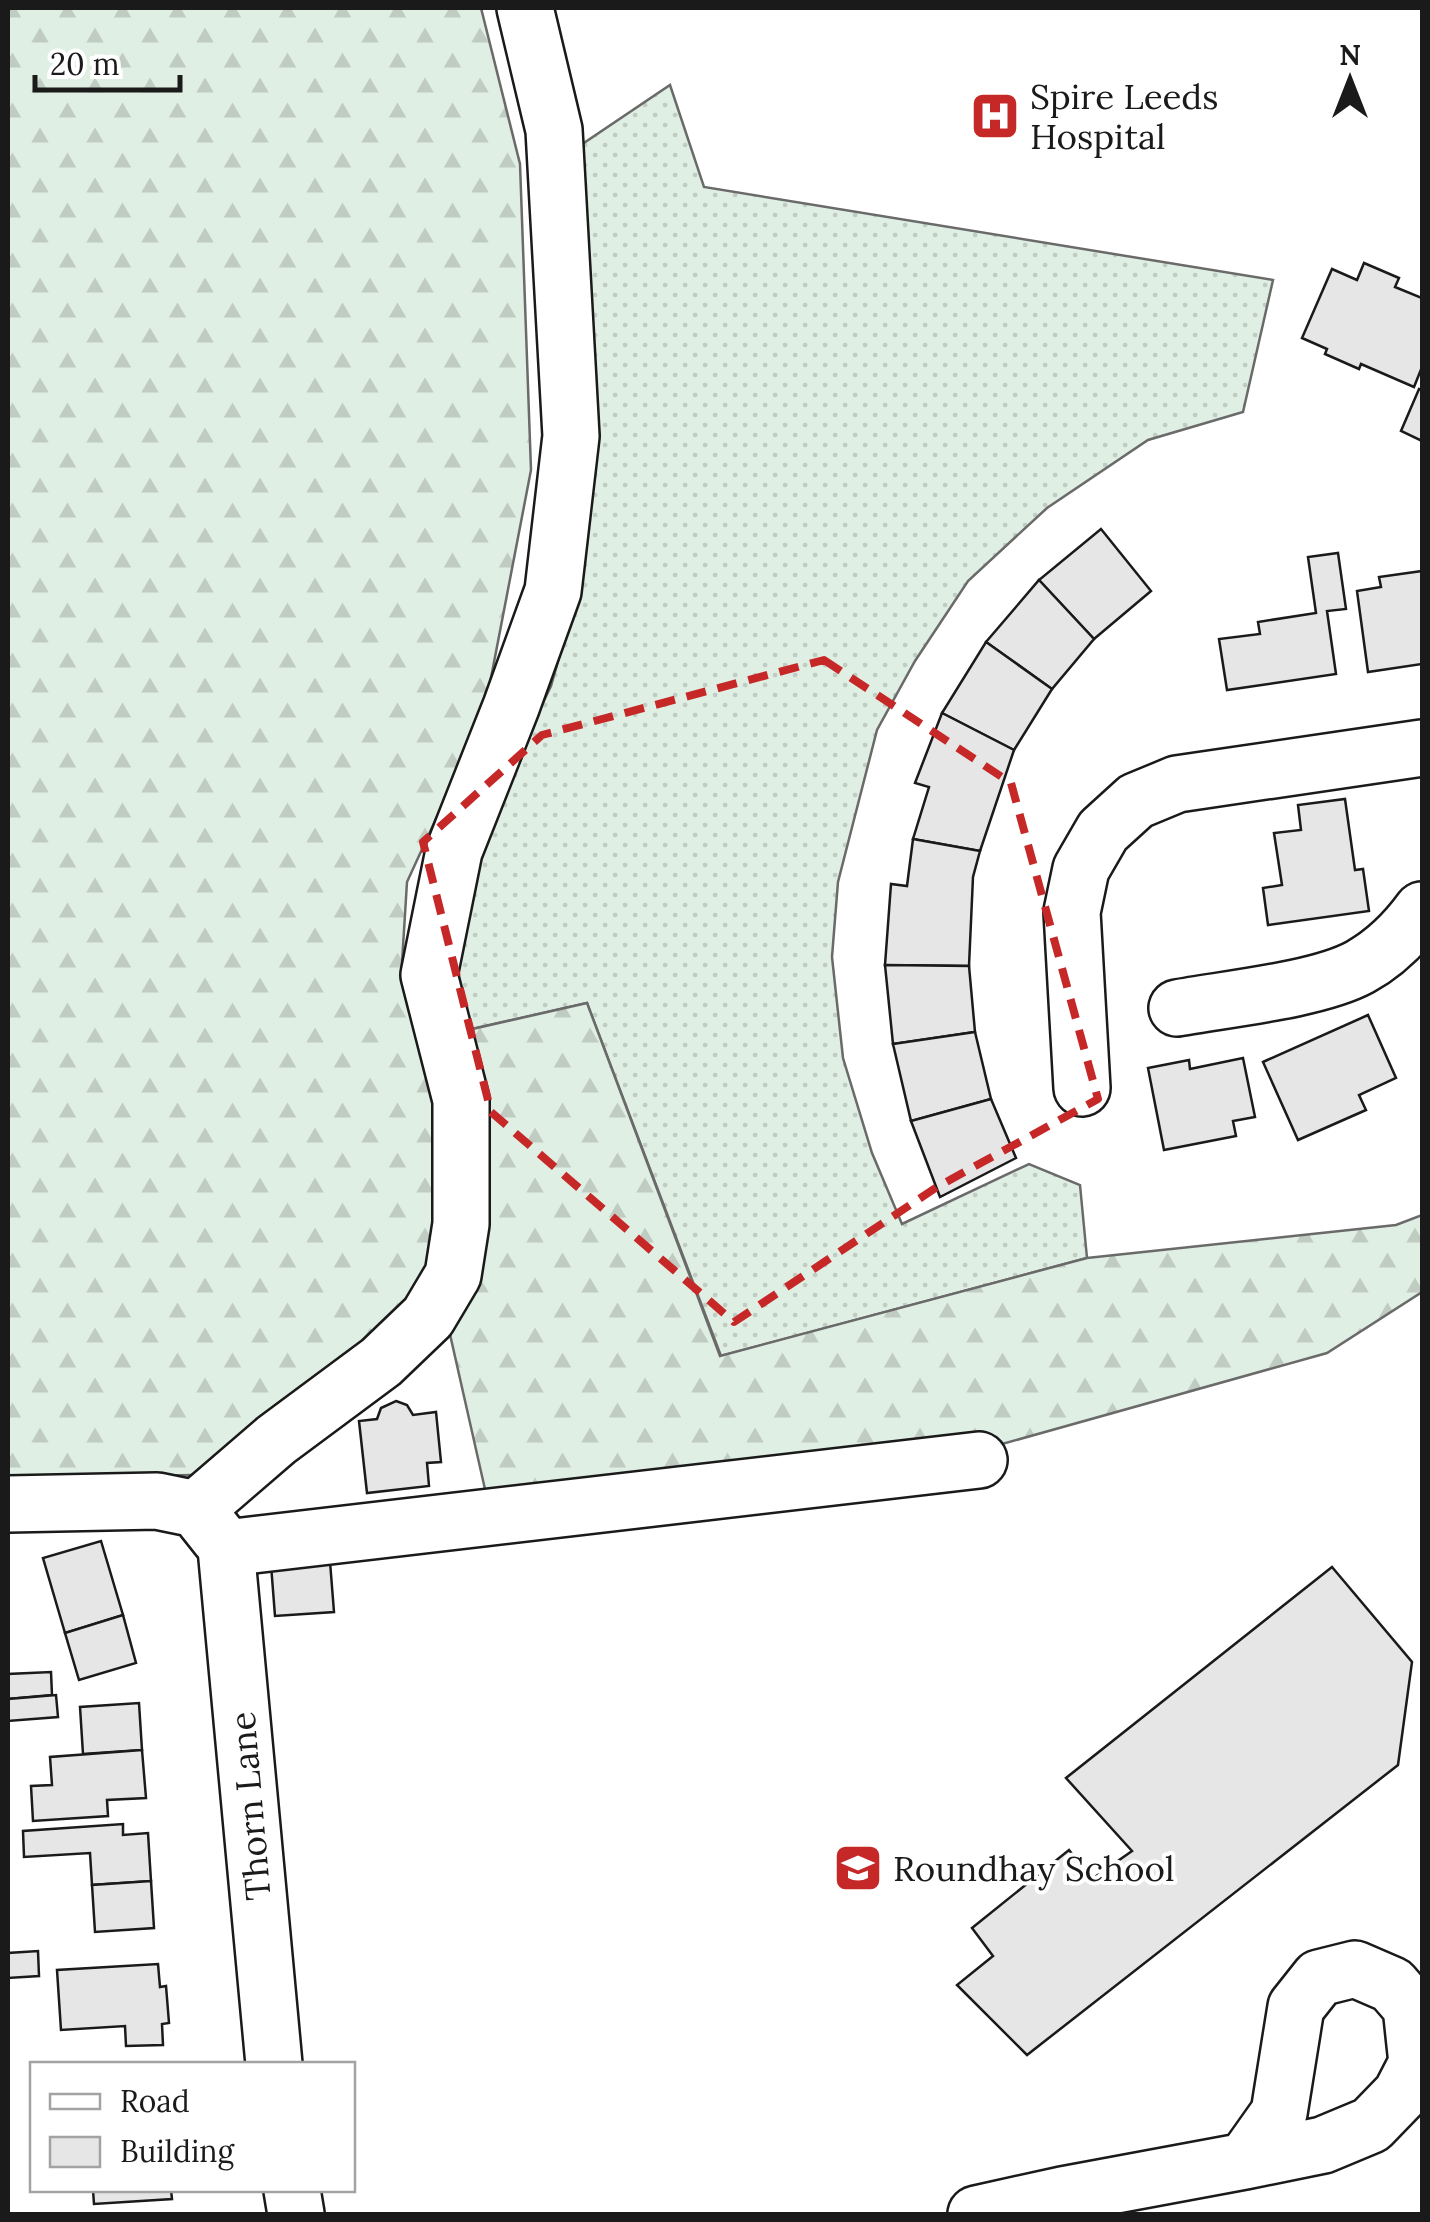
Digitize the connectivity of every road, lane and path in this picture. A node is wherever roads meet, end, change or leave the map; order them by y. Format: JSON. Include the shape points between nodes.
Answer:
{"nodes":[{"id":1,"x":525,"y":8,"type":"edge"},
{"id":2,"x":1422,"y":748,"type":"edge"},
{"id":3,"x":1422,"y":910,"type":"edge"},
{"id":4,"x":1177,"y":1008,"type":"dead end"},
{"id":5,"x":1082,"y":1088,"type":"dead end"},
{"id":6,"x":979,"y":1460,"type":"dead end"},
{"id":7,"x":8,"y":1504,"type":"edge"},
{"id":8,"x":211,"y":1529,"type":"junction"},
{"id":9,"x":274,"y":2062,"type":"edge"},
{"id":10,"x":1420,"y":2065,"type":"edge"},
{"id":11,"x":1246,"y":2161,"type":"junction"},
{"id":12,"x":976,"y":2214,"type":"edge"}],
"edges":[{"from":1,"to":8,"type":"street","via":[[554,130],[571,436],[552,591],[454,851],[429,974],[461,1100],[461,1224],[452,1275],[428,1317],[381,1362],[276,1440]]},
{"from":2,"to":5,"type":"street","via":[[1176,784],[1136,801],[1103,830],[1081,869],[1072,912]]},
{"from":3,"to":4,"type":"street","via":[[1405,934],[1358,968]]},
{"from":6,"to":8,"type":"street"},
{"from":7,"to":8,"type":"street","via":[[157,1501]]},
{"from":8,"to":9,"type":"street","name":"Thorn Lane"},
{"from":10,"to":11,"type":"street","via":[[1372,2124],[1323,2145]]},
{"from":10,"to":11,"type":"street","via":[[1412,2008],[1392,1985],[1355,1969],[1318,1978],[1296,2006],[1279,2113]]},
{"from":11,"to":12,"type":"street"}]}
